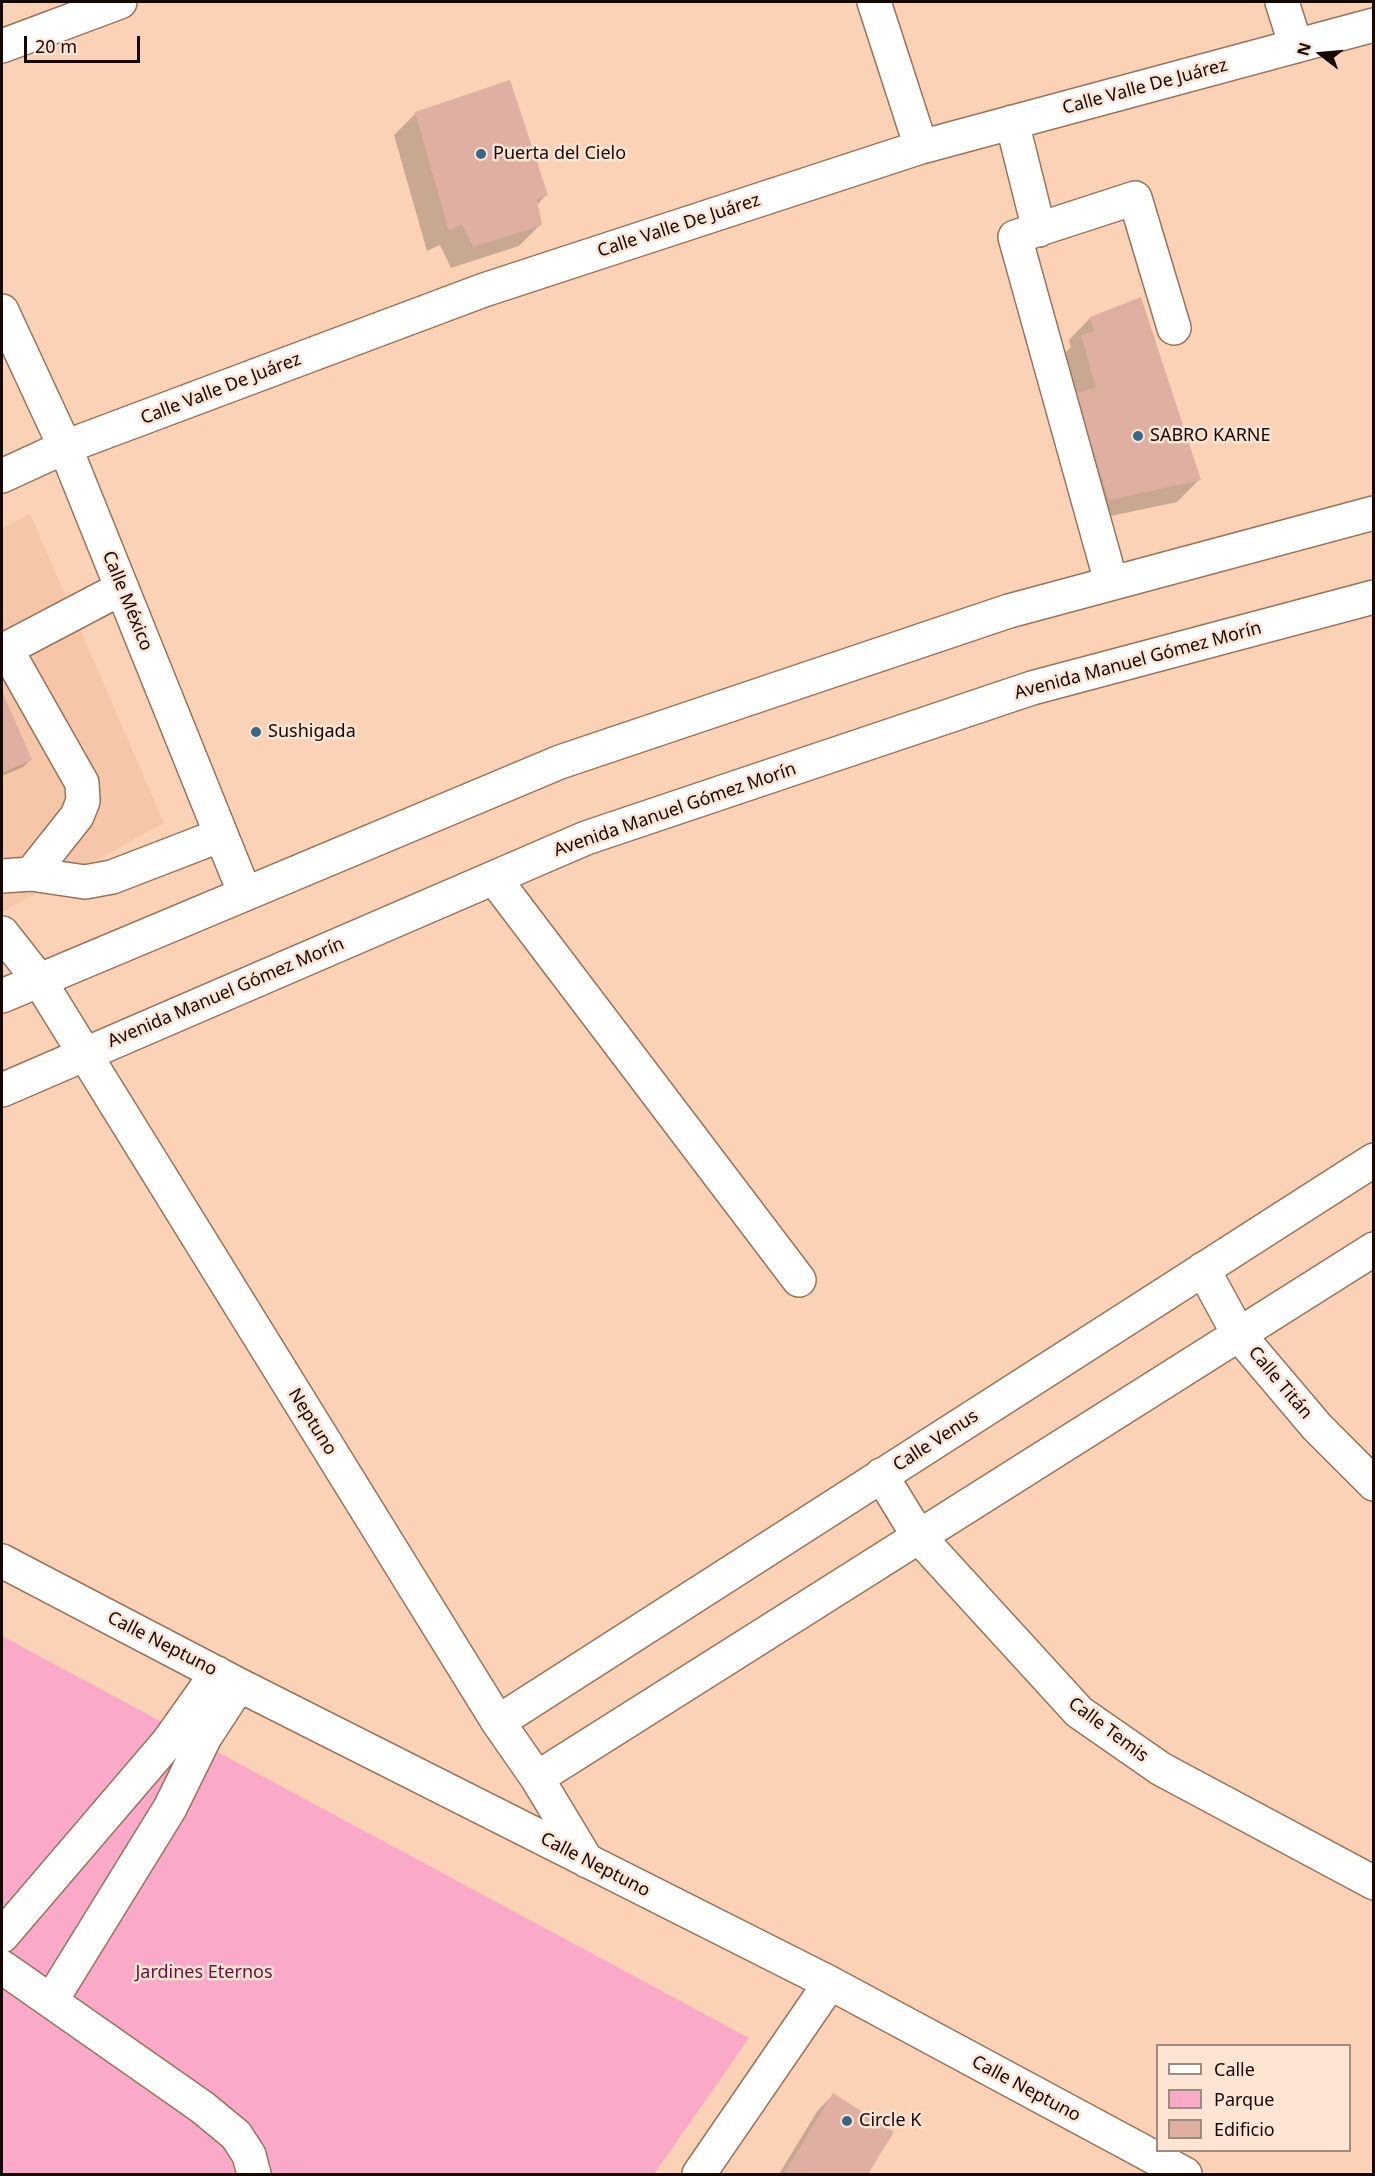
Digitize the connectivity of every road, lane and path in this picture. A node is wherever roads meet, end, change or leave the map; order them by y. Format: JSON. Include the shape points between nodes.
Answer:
{"nodes":[{"id":1,"x":120,"y":2,"type":"edge"},
{"id":2,"x":874,"y":2,"type":"edge"},
{"id":3,"x":1282,"y":2,"type":"edge"},
{"id":4,"x":1374,"y":25,"type":"edge"},
{"id":5,"x":2,"y":46,"type":"edge"},
{"id":6,"x":1296,"y":46,"type":"junction"},
{"id":7,"x":1012,"y":122,"type":"junction"},
{"id":8,"x":921,"y":147,"type":"junction"},
{"id":9,"x":1039,"y":230,"type":"junction"},
{"id":10,"x":2,"y":311,"type":"edge"},
{"id":11,"x":1174,"y":328,"type":"dead end"},
{"id":12,"x":65,"y":447,"type":"junction"},
{"id":13,"x":2,"y":476,"type":"edge"},
{"id":14,"x":1374,"y":513,"type":"edge"},
{"id":15,"x":1112,"y":582,"type":"junction"},
{"id":16,"x":122,"y":588,"type":"junction"},
{"id":17,"x":1374,"y":597,"type":"edge"},
{"id":18,"x":4,"y":650,"type":"edge"},
{"id":19,"x":221,"y":836,"type":"junction"},
{"id":20,"x":16,"y":875,"type":"edge"},
{"id":21,"x":494,"y":878,"type":"junction"},
{"id":22,"x":245,"y":894,"type":"junction"},
{"id":23,"x":2,"y":933,"type":"edge"},
{"id":24,"x":39,"y":980,"type":"junction"},
{"id":25,"x":2,"y":996,"type":"edge"},
{"id":26,"x":84,"y":1054,"type":"junction"},
{"id":27,"x":2,"y":1090,"type":"edge"},
{"id":28,"x":1374,"y":1160,"type":"edge"},
{"id":29,"x":1374,"y":1249,"type":"edge"},
{"id":30,"x":1203,"y":1269,"type":"junction"},
{"id":31,"x":799,"y":1280,"type":"dead end"},
{"id":32,"x":1239,"y":1335,"type":"junction"},
{"id":33,"x":881,"y":1475,"type":"junction"},
{"id":34,"x":1374,"y":1484,"type":"edge"},
{"id":35,"x":919,"y":1537,"type":"junction"},
{"id":36,"x":2,"y":1561,"type":"edge"},
{"id":37,"x":228,"y":1679,"type":"junction"},
{"id":38,"x":498,"y":1722,"type":"junction"},
{"id":39,"x":148,"y":1762,"type":"junction"},
{"id":40,"x":537,"y":1778,"type":"junction"},
{"id":41,"x":182,"y":1782,"type":"junction"},
{"id":42,"x":587,"y":1861,"type":"junction"},
{"id":43,"x":1374,"y":1883,"type":"edge"},
{"id":44,"x":2,"y":1936,"type":"edge"},
{"id":45,"x":2,"y":1967,"type":"edge"},
{"id":46,"x":830,"y":1983,"type":"junction"},
{"id":47,"x":51,"y":2001,"type":"junction"},
{"id":48,"x":254,"y":2175,"type":"edge"},
{"id":49,"x":699,"y":2175,"type":"edge"},
{"id":50,"x":1185,"y":2175,"type":"edge"}],
"edges":[{"from":1,"to":5,"type":"street"},
{"from":2,"to":8,"type":"street"},
{"from":3,"to":6,"type":"street"},
{"from":4,"to":6,"type":"street","name":"Calle Valle De Juárez"},
{"from":6,"to":7,"type":"street","name":"Calle Valle De Juárez"},
{"from":7,"to":8,"type":"street","name":"Calle Valle De Juárez"},
{"from":7,"to":9,"type":"street"},
{"from":8,"to":12,"type":"street","name":"Calle Valle De Juárez","via":[[484,290]]},
{"from":9,"to":11,"type":"street","via":[[1135,198]]},
{"from":9,"to":15,"type":"street","via":[[1015,237]]},
{"from":10,"to":12,"type":"street","name":"Calle México"},
{"from":12,"to":13,"type":"street","name":"Calle Valle De Juárez"},
{"from":12,"to":16,"type":"street","name":"Calle México"},
{"from":14,"to":15,"type":"street"},
{"from":15,"to":22,"type":"street","via":[[1009,610],[560,762]]},
{"from":16,"to":18,"type":"street"},
{"from":16,"to":19,"type":"street","name":"Calle México"},
{"from":17,"to":21,"type":"street","name":"Avenida Manuel Gómez Morín","via":[[1032,688],[586,838]]},
{"from":18,"to":20,"type":"street","via":[[82,783],[77,816]]},
{"from":19,"to":20,"type":"street","via":[[112,877],[84,882]]},
{"from":19,"to":22,"type":"street","name":"Calle México"},
{"from":21,"to":26,"type":"street","name":"Avenida Manuel Gómez Morín"},
{"from":21,"to":31,"type":"street"},
{"from":22,"to":24,"type":"street"},
{"from":23,"to":24,"type":"street","name":"Neptuno"},
{"from":24,"to":25,"type":"street"},
{"from":24,"to":26,"type":"street","name":"Neptuno"},
{"from":26,"to":27,"type":"street","name":"Avenida Manuel Gómez Morín"},
{"from":26,"to":38,"type":"street","name":"Neptuno"},
{"from":28,"to":30,"type":"street","name":"Calle Venus"},
{"from":29,"to":32,"type":"street"},
{"from":30,"to":32,"type":"street","name":"Calle Titán"},
{"from":30,"to":33,"type":"street","name":"Calle Venus"},
{"from":32,"to":34,"type":"street","name":"Calle Titán","via":[[1317,1427]]},
{"from":32,"to":35,"type":"street"},
{"from":33,"to":35,"type":"street","name":"Calle Temis"},
{"from":33,"to":38,"type":"street","name":"Calle Venus"},
{"from":35,"to":40,"type":"street"},
{"from":35,"to":43,"type":"street","name":"Calle Temis","via":[[1088,1719],[1161,1769]]},
{"from":36,"to":37,"type":"street","name":"Calle Neptuno"},
{"from":37,"to":39,"type":"street"},
{"from":37,"to":41,"type":"street"},
{"from":37,"to":42,"type":"street","name":"Calle Neptuno"},
{"from":38,"to":40,"type":"street","name":"Neptuno"},
{"from":39,"to":41,"type":"street"},
{"from":39,"to":44,"type":"street"},
{"from":40,"to":42,"type":"street","name":"Neptuno"},
{"from":41,"to":47,"type":"street","via":[[170,1808]]},
{"from":42,"to":46,"type":"street","name":"Calle Neptuno"},
{"from":45,"to":47,"type":"street"},
{"from":46,"to":49,"type":"street"},
{"from":46,"to":50,"type":"street","name":"Calle Neptuno"},
{"from":47,"to":48,"type":"street","via":[[236,2135],[249,2155]]}]}
